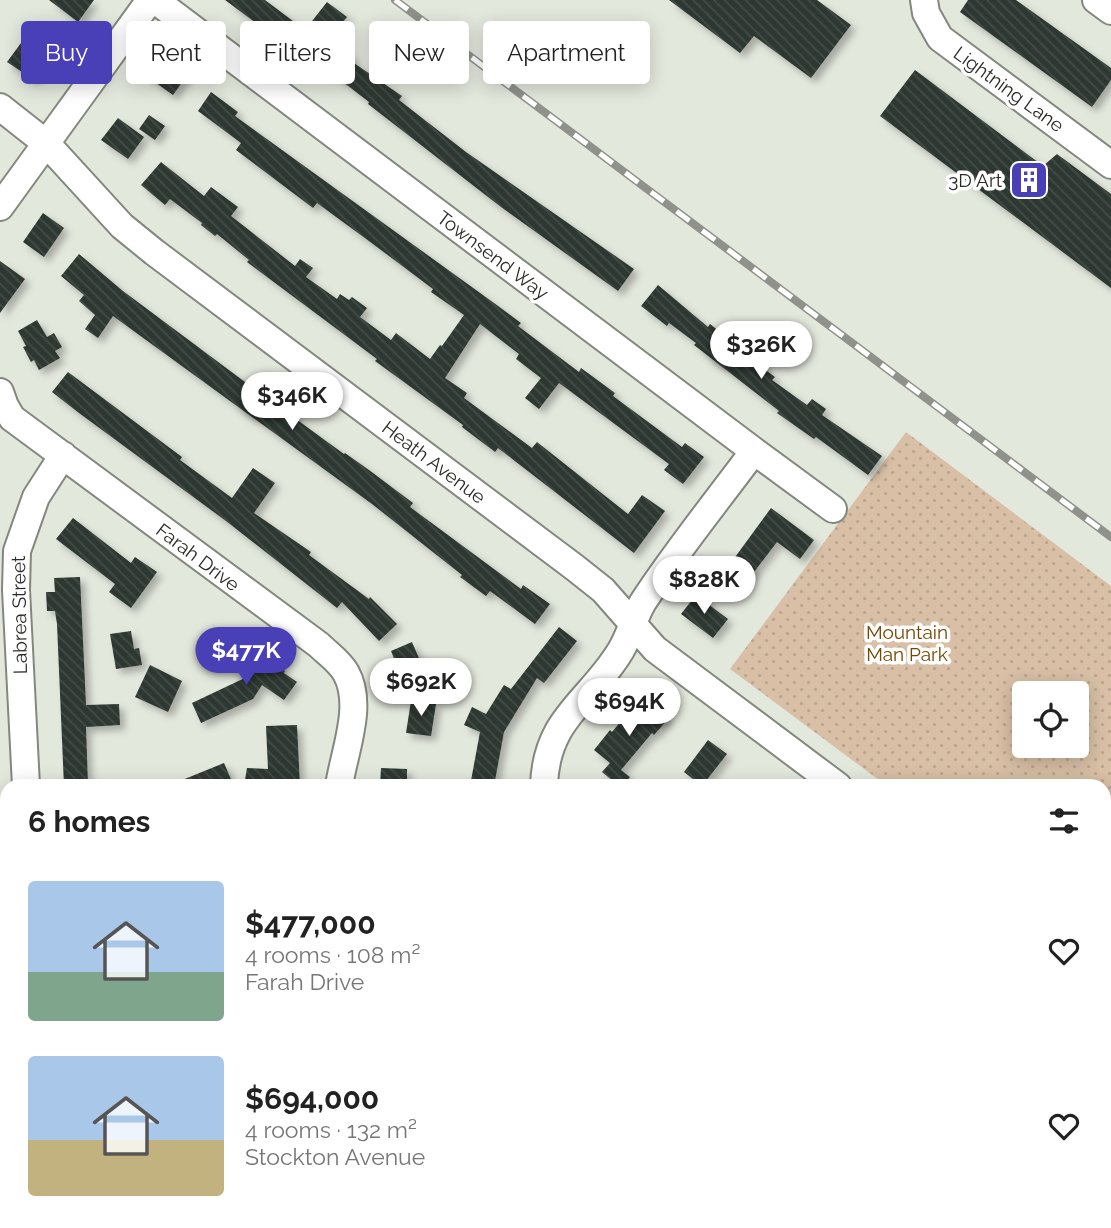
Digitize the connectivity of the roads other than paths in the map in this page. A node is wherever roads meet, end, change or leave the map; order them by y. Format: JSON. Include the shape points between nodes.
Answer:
{"nodes":[{"id":1,"x":153,"y":0,"type":"edge"},
{"id":2,"x":924,"y":0,"type":"edge"},
{"id":3,"x":1096,"y":0,"type":"edge"},
{"id":4,"x":1111,"y":11,"type":"edge"},
{"id":5,"x":0,"y":107,"type":"edge"},
{"id":6,"x":47,"y":144,"type":"junction"},
{"id":7,"x":1111,"y":165,"type":"edge"},
{"id":8,"x":0,"y":208,"type":"edge"},
{"id":9,"x":0,"y":392,"type":"edge"},
{"id":10,"x":754,"y":452,"type":"junction"},
{"id":11,"x":63,"y":455,"type":"junction"},
{"id":12,"x":833,"y":509,"type":"dead end"},
{"id":13,"x":632,"y":624,"type":"junction"},
{"id":14,"x":9,"y":636,"type":"edge"},
{"id":15,"x":25,"y":779,"type":"edge"},
{"id":16,"x":340,"y":779,"type":"edge"},
{"id":17,"x":544,"y":779,"type":"edge"},
{"id":18,"x":821,"y":779,"type":"edge"}],
"edges":[{"from":1,"to":6,"type":"street"},
{"from":1,"to":10,"type":"street","name":"Townsend Way"},
{"from":2,"to":7,"type":"street","name":"Lightning Lane","via":[[940,38]]},
{"from":3,"to":4,"type":"street"},
{"from":5,"to":6,"type":"street","name":"Heath Avenue"},
{"from":6,"to":8,"type":"street"},
{"from":6,"to":13,"type":"street","name":"Heath Avenue","via":[[122,226],[574,567],[603,590]]},
{"from":9,"to":11,"type":"street","name":"Farah Drive","via":[[12,418]]},
{"from":10,"to":12,"type":"street","name":"Townsend Way"},
{"from":10,"to":13,"type":"street","via":[[644,600]]},
{"from":11,"to":14,"type":"street","name":"Labrea Street","via":[[36,497],[17,551]]},
{"from":11,"to":16,"type":"street","name":"Farah Drive","via":[[319,645],[345,671],[353,703]]},
{"from":13,"to":17,"type":"street","via":[[621,650],[550,744]]},
{"from":13,"to":18,"type":"street","name":"Heath Avenue","via":[[655,649]]},
{"from":14,"to":15,"type":"street","name":"Labrea Street"}]}
